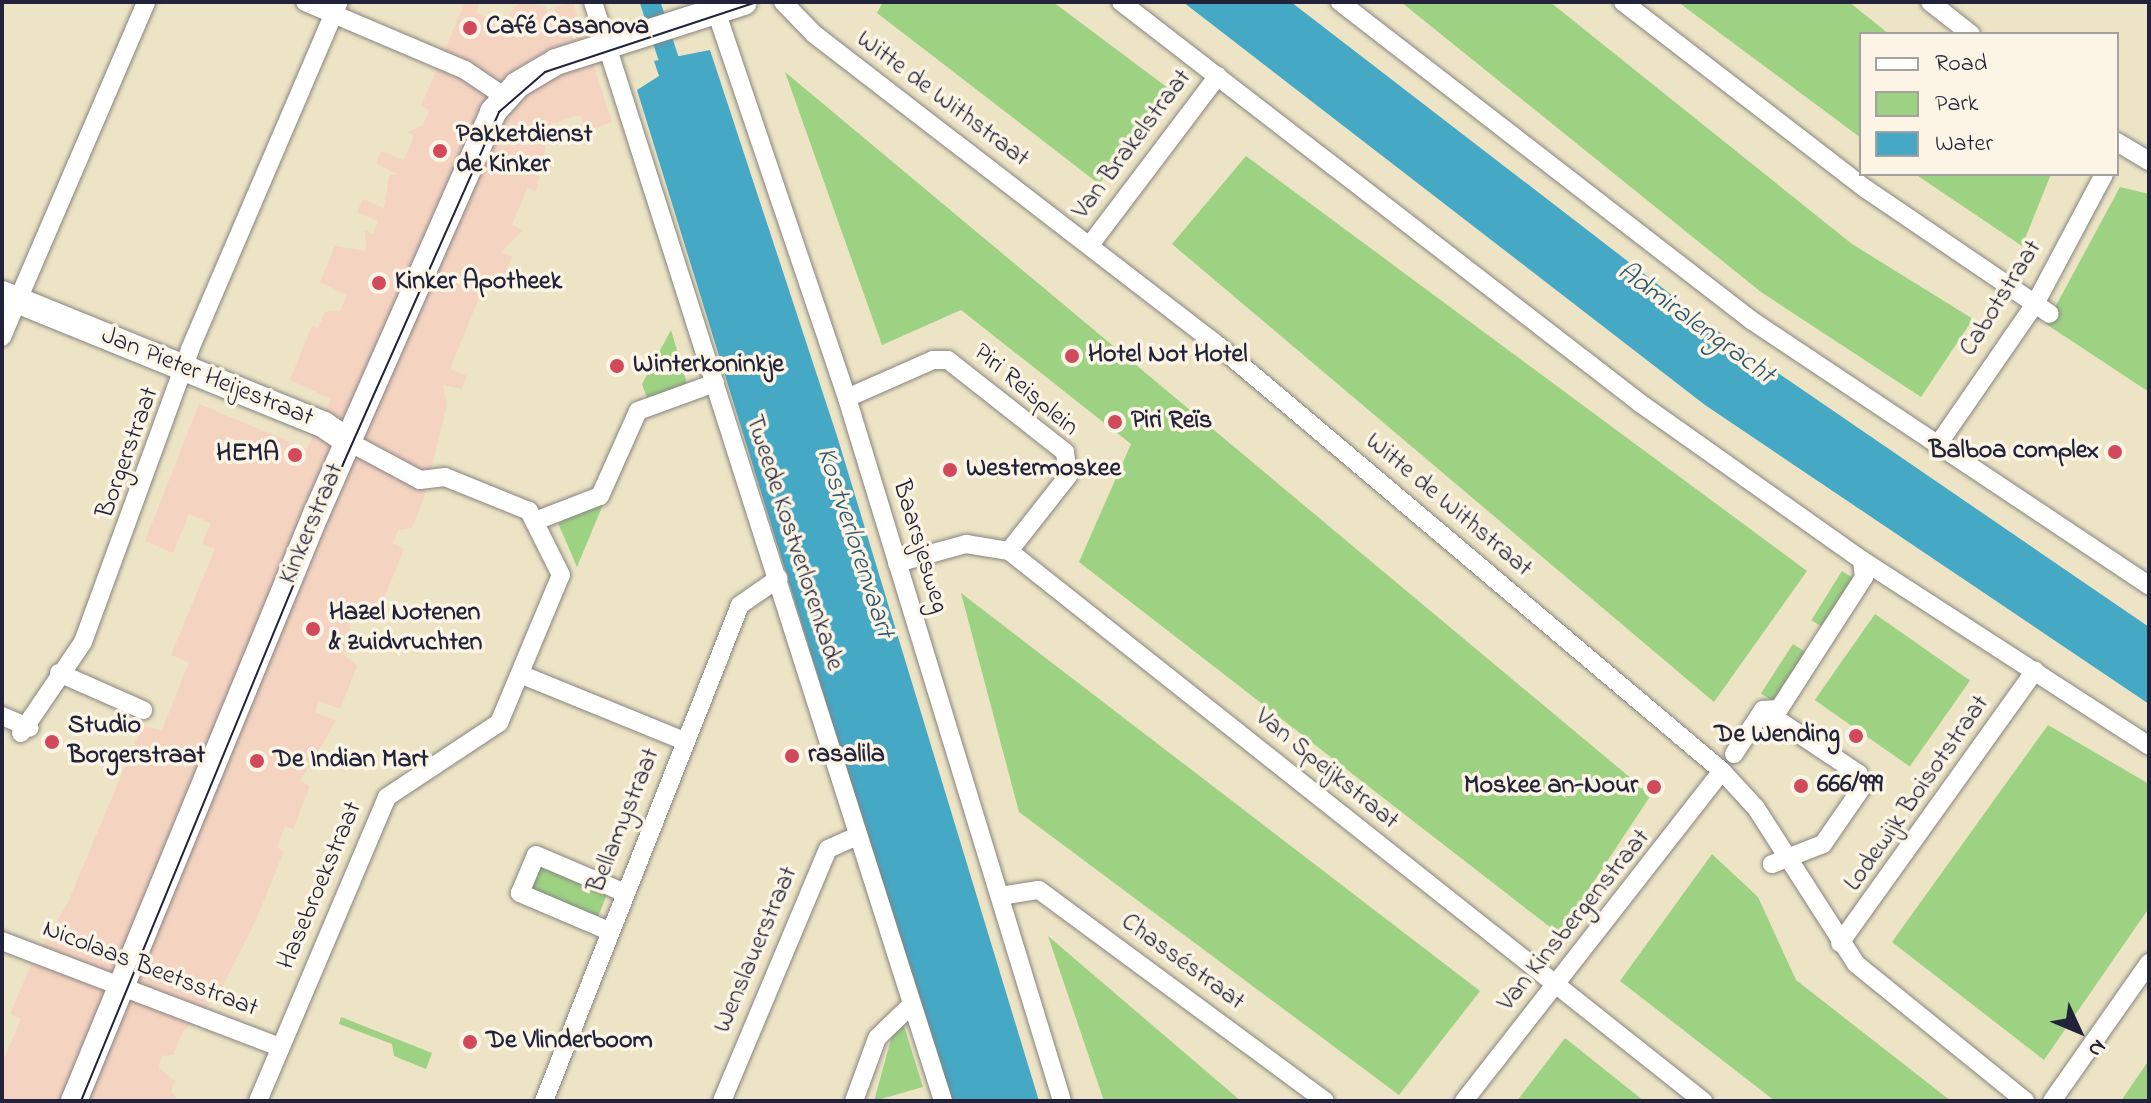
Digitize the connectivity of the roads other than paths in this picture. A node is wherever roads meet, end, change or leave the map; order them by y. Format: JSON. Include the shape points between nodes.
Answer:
{"nodes":[{"id":1,"x":146,"y":2,"type":"edge"},
{"id":2,"x":305,"y":2,"type":"edge"},
{"id":3,"x":593,"y":2,"type":"edge"},
{"id":4,"x":744,"y":2,"type":"edge"},
{"id":5,"x":783,"y":2,"type":"edge"},
{"id":6,"x":1121,"y":2,"type":"edge"},
{"id":7,"x":1340,"y":2,"type":"edge"},
{"id":8,"x":1623,"y":2,"type":"edge"},
{"id":9,"x":1930,"y":2,"type":"edge"},
{"id":10,"x":336,"y":8,"type":"edge"},
{"id":11,"x":716,"y":11,"type":"junction"},
{"id":12,"x":1968,"y":32,"type":"edge"},
{"id":13,"x":608,"y":46,"type":"junction"},
{"id":14,"x":1218,"y":76,"type":"junction"},
{"id":15,"x":505,"y":97,"type":"junction"},
{"id":16,"x":2119,"y":146,"type":"edge"},
{"id":17,"x":2149,"y":161,"type":"edge"},
{"id":18,"x":2103,"y":176,"type":"edge"},
{"id":19,"x":1090,"y":245,"type":"junction"},
{"id":20,"x":10,"y":297,"type":"edge"},
{"id":21,"x":2042,"y":309,"type":"junction"},
{"id":22,"x":2,"y":337,"type":"edge"},
{"id":23,"x":186,"y":371,"type":"junction"},
{"id":24,"x":715,"y":383,"type":"junction"},
{"id":25,"x":847,"y":398,"type":"junction"},
{"id":26,"x":349,"y":442,"type":"junction"},
{"id":27,"x":1937,"y":446,"type":"junction"},
{"id":28,"x":538,"y":520,"type":"junction"},
{"id":29,"x":1009,"y":551,"type":"junction"},
{"id":30,"x":1862,"y":560,"type":"junction"},
{"id":31,"x":897,"y":563,"type":"junction"},
{"id":32,"x":779,"y":578,"type":"junction"},
{"id":33,"x":2149,"y":585,"type":"edge"},
{"id":34,"x":2035,"y":671,"type":"junction"},
{"id":35,"x":59,"y":673,"type":"junction"},
{"id":36,"x":520,"y":674,"type":"junction"},
{"id":37,"x":143,"y":710,"type":"dead end"},
{"id":38,"x":1770,"y":714,"type":"junction"},
{"id":39,"x":2,"y":716,"type":"edge"},
{"id":40,"x":684,"y":741,"type":"junction"},
{"id":41,"x":2149,"y":746,"type":"edge"},
{"id":42,"x":1734,"y":754,"type":"dead end"},
{"id":43,"x":1722,"y":771,"type":"junction"},
{"id":44,"x":857,"y":836,"type":"junction"},
{"id":45,"x":1787,"y":859,"type":"junction"},
{"id":46,"x":625,"y":893,"type":"junction"},
{"id":47,"x":1000,"y":896,"type":"junction"},
{"id":48,"x":609,"y":931,"type":"junction"},
{"id":49,"x":2,"y":941,"type":"edge"},
{"id":50,"x":1840,"y":943,"type":"junction"},
{"id":51,"x":2149,"y":963,"type":"edge"},
{"id":52,"x":1556,"y":986,"type":"junction"},
{"id":53,"x":121,"y":989,"type":"junction"},
{"id":54,"x":909,"y":1007,"type":"junction"},
{"id":55,"x":280,"y":1047,"type":"junction"},
{"id":56,"x":74,"y":1101,"type":"edge"},
{"id":57,"x":258,"y":1101,"type":"edge"},
{"id":58,"x":544,"y":1101,"type":"edge"},
{"id":59,"x":722,"y":1101,"type":"edge"},
{"id":60,"x":854,"y":1101,"type":"edge"},
{"id":61,"x":943,"y":1101,"type":"edge"},
{"id":62,"x":1062,"y":1101,"type":"edge"},
{"id":63,"x":1325,"y":1101,"type":"edge"},
{"id":64,"x":1464,"y":1101,"type":"edge"},
{"id":65,"x":1703,"y":1101,"type":"edge"},
{"id":66,"x":2025,"y":1101,"type":"edge"},
{"id":67,"x":2052,"y":1101,"type":"edge"}],
"edges":[{"from":1,"to":20,"type":"street"},
{"from":2,"to":10,"type":"street"},
{"from":3,"to":13,"type":"street","name":"Tweede Kostverlorenkade"},
{"from":4,"to":11,"type":"street","name":"Kinkerstraat"},
{"from":5,"to":19,"type":"street","name":"Witte de Withstraat","via":[[814,34]]},
{"from":6,"to":14,"type":"street"},
{"from":7,"to":27,"type":"street","via":[[1726,302]]},
{"from":8,"to":21,"type":"street","via":[[1866,189]]},
{"from":9,"to":12,"type":"street"},
{"from":10,"to":15,"type":"street","via":[[480,77]]},
{"from":10,"to":23,"type":"street","name":"Borgerstraat"},
{"from":11,"to":13,"type":"street","name":"Kinkerstraat"},
{"from":11,"to":25,"type":"street","name":"Baarsjesweg"},
{"from":13,"to":15,"type":"street","name":"Kinkerstraat","via":[[538,71]]},
{"from":13,"to":24,"type":"street","name":"Tweede Kostverlorenkade"},
{"from":14,"to":19,"type":"street","name":"Van Brakelstraat"},
{"from":14,"to":30,"type":"street","via":[[1640,403]]},
{"from":15,"to":26,"type":"street","name":"Kinkerstraat"},
{"from":16,"to":17,"type":"street"},
{"from":18,"to":21,"type":"street","name":"Cabotstraat"},
{"from":19,"to":43,"type":"street","name":"Witte de Withstraat"},
{"from":20,"to":22,"type":"street"},
{"from":20,"to":23,"type":"street","name":"Jan Pieter Heijestraat"},
{"from":21,"to":27,"type":"street","name":"Cabotstraat"},
{"from":23,"to":26,"type":"street","name":"Jan Pieter Heijestraat","via":[[324,425]]},
{"from":23,"to":35,"type":"street","name":"Borgerstraat","via":[[83,642]]},
{"from":24,"to":28,"type":"street","via":[[638,411],[600,496]]},
{"from":24,"to":32,"type":"street","name":"Tweede Kostverlorenkade"},
{"from":25,"to":29,"type":"street","name":"Piri Reisplein","via":[[933,360],[948,360],[1065,452],[1068,476]]},
{"from":25,"to":31,"type":"street","name":"Baarsjesweg"},
{"from":26,"to":28,"type":"street","name":"Jan Pieter Heijestraat","via":[[420,480],[445,477]]},
{"from":26,"to":53,"type":"street","name":"Kinkerstraat"},
{"from":27,"to":33,"type":"street"},
{"from":28,"to":36,"type":"street","name":"Hasebroekstraat","via":[[561,575]]},
{"from":29,"to":31,"type":"street","name":"Van Speijkstraat","via":[[966,544]]},
{"from":29,"to":52,"type":"street","name":"Van Speijkstraat"},
{"from":30,"to":34,"type":"street"},
{"from":30,"to":38,"type":"street","via":[[1864,577],[1779,709]]},
{"from":31,"to":47,"type":"street","name":"Baarsjesweg"},
{"from":32,"to":40,"type":"street","name":"Bellamystraat","via":[[740,605]]},
{"from":32,"to":44,"type":"street","name":"Tweede Kostverlorenkade"},
{"from":34,"to":41,"type":"street"},
{"from":34,"to":50,"type":"street","name":"Lodewijk Boisotstraat"},
{"from":35,"to":37,"type":"street"},
{"from":35,"to":39,"type":"street","name":"Borgerstraat","via":[[26,731]]},
{"from":36,"to":40,"type":"street"},
{"from":36,"to":55,"type":"street","name":"Hasebroekstraat","via":[[499,723],[387,797]]},
{"from":38,"to":42,"type":"street"},
{"from":38,"to":45,"type":"street","via":[[1859,774],[1861,789],[1823,844]]},
{"from":40,"to":46,"type":"street","name":"Bellamystraat"},
{"from":43,"to":45,"type":"street","name":"Witte de Withstraat"},
{"from":43,"to":52,"type":"street","name":"Van Kinsbergenstraat"},
{"from":44,"to":54,"type":"street","name":"Tweede Kostverlorenkade"},
{"from":44,"to":59,"type":"street","name":"Wenslauerstraat","via":[[828,849]]},
{"from":45,"to":50,"type":"street","name":"Witte de Withstraat"},
{"from":46,"to":48,"type":"street","name":"Bellamystraat"},
{"from":46,"to":48,"type":"street","via":[[536,855],[525,881],[520,893]]},
{"from":47,"to":62,"type":"street","name":"Baarsjesweg"},
{"from":47,"to":63,"type":"street","name":"Chasséstraat","via":[[1039,890]]},
{"from":48,"to":58,"type":"street","name":"Bellamystraat"},
{"from":49,"to":53,"type":"street","name":"Nicolaas Beetsstraat"},
{"from":50,"to":66,"type":"street","name":"Witte de Withstraat","via":[[1868,977]]},
{"from":51,"to":67,"type":"street"},
{"from":52,"to":64,"type":"street","name":"Van Kinsbergenstraat"},
{"from":52,"to":65,"type":"street","name":"Van Speijkstraat"},
{"from":53,"to":55,"type":"street","name":"Nicolaas Beetsstraat"},
{"from":53,"to":56,"type":"street","name":"Kinkerstraat"},
{"from":54,"to":60,"type":"street","via":[[877,1038]]},
{"from":54,"to":61,"type":"street","name":"Tweede Kostverlorenkade"},
{"from":55,"to":57,"type":"street","name":"Hasebroekstraat"}]}
